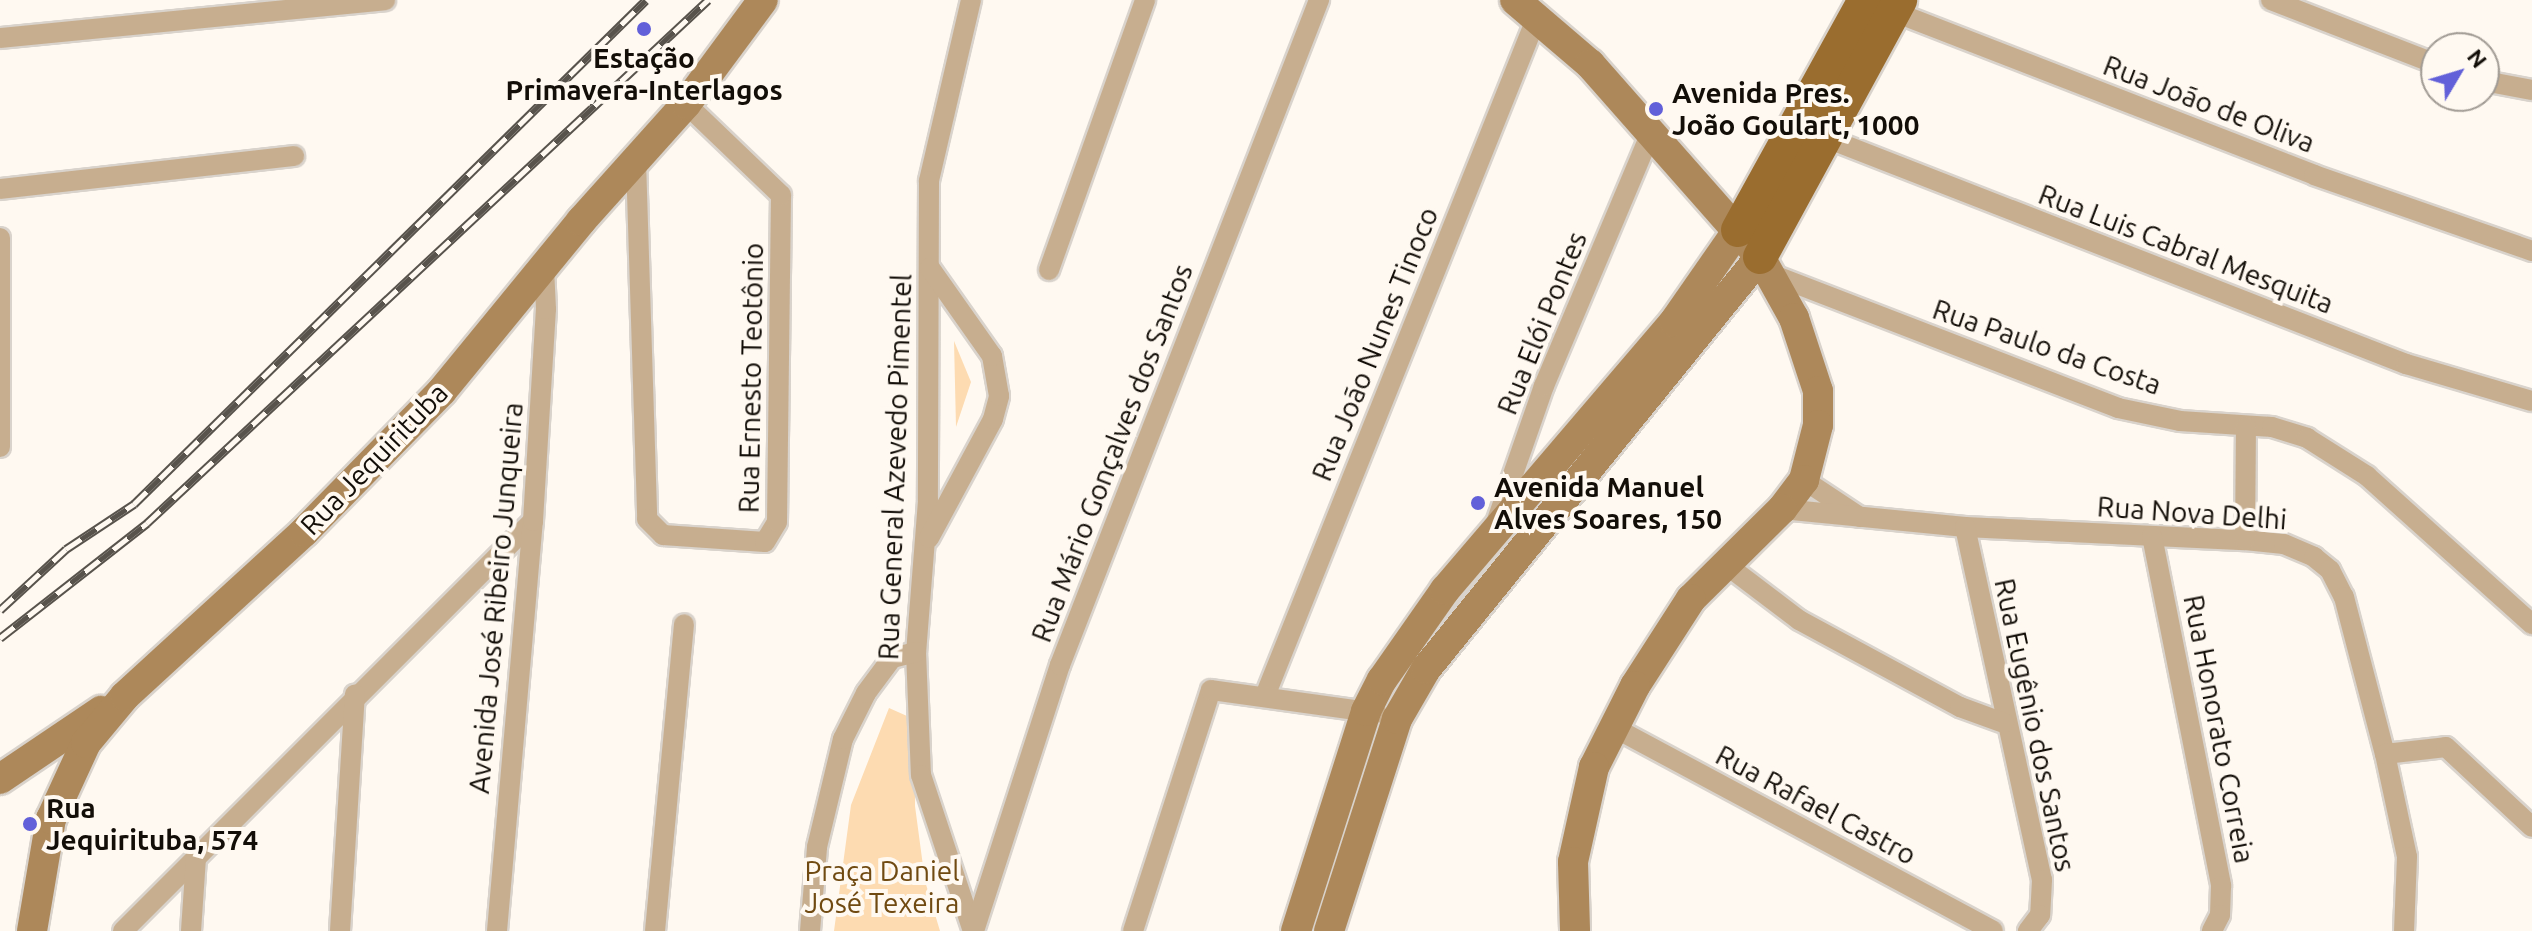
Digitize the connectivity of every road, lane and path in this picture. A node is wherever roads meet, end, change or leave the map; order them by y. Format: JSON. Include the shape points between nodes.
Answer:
{"nodes":[{"id":1,"x":385,"y":0,"type":"edge"},
{"id":2,"x":763,"y":0,"type":"edge"},
{"id":3,"x":971,"y":0,"type":"edge"},
{"id":4,"x":1145,"y":0,"type":"edge"},
{"id":5,"x":1319,"y":0,"type":"edge"},
{"id":6,"x":2271,"y":0,"type":"edge"},
{"id":7,"x":1882,"y":3,"type":"edge"},
{"id":8,"x":1526,"y":7,"type":"edge"},
{"id":9,"x":0,"y":38,"type":"edge"},
{"id":10,"x":2420,"y":58,"type":"edge"},
{"id":11,"x":2500,"y":84,"type":"edge"},
{"id":12,"x":2532,"y":90,"type":"edge"},
{"id":13,"x":686,"y":104,"type":"junction"},
{"id":14,"x":1651,"y":133,"type":"junction"},
{"id":15,"x":1824,"y":137,"type":"junction"},
{"id":16,"x":294,"y":156,"type":"dead end"},
{"id":17,"x":636,"y":161,"type":"junction"},
{"id":18,"x":0,"y":189,"type":"edge"},
{"id":19,"x":1738,"y":230,"type":"junction"},
{"id":20,"x":0,"y":238,"type":"edge"},
{"id":21,"x":2532,"y":251,"type":"edge"},
{"id":22,"x":1766,"y":266,"type":"junction"},
{"id":23,"x":544,"y":268,"type":"junction"},
{"id":24,"x":930,"y":268,"type":"junction"},
{"id":25,"x":1049,"y":270,"type":"dead end"},
{"id":26,"x":2532,"y":401,"type":"edge"},
{"id":27,"x":2246,"y":427,"type":"junction"},
{"id":28,"x":2,"y":441,"type":"edge"},
{"id":29,"x":1804,"y":480,"type":"junction"},
{"id":30,"x":1782,"y":509,"type":"junction"},
{"id":31,"x":1863,"y":519,"type":"junction"},
{"id":32,"x":533,"y":521,"type":"junction"},
{"id":33,"x":1965,"y":527,"type":"junction"},
{"id":34,"x":1492,"y":536,"type":"junction"},
{"id":35,"x":2152,"y":536,"type":"junction"},
{"id":36,"x":2245,"y":540,"type":"junction"},
{"id":37,"x":925,"y":544,"type":"junction"},
{"id":38,"x":1724,"y":563,"type":"junction"},
{"id":39,"x":684,"y":624,"type":"dead end"},
{"id":40,"x":2532,"y":624,"type":"edge"},
{"id":41,"x":916,"y":652,"type":"junction"},
{"id":42,"x":355,"y":694,"type":"junction"},
{"id":43,"x":125,"y":696,"type":"junction"},
{"id":44,"x":1265,"y":696,"type":"junction"},
{"id":45,"x":1366,"y":711,"type":"junction"},
{"id":46,"x":1397,"y":719,"type":"junction"},
{"id":47,"x":2004,"y":723,"type":"junction"},
{"id":48,"x":1613,"y":727,"type":"junction"},
{"id":49,"x":36,"y":753,"type":"junction"},
{"id":50,"x":2385,"y":754,"type":"junction"},
{"id":51,"x":74,"y":762,"type":"junction"},
{"id":52,"x":0,"y":779,"type":"edge"},
{"id":53,"x":2532,"y":827,"type":"edge"},
{"id":54,"x":196,"y":857,"type":"junction"},
{"id":55,"x":1566,"y":930,"type":"edge"},
{"id":56,"x":32,"y":931,"type":"edge"},
{"id":57,"x":123,"y":931,"type":"edge"},
{"id":58,"x":191,"y":931,"type":"edge"},
{"id":59,"x":340,"y":931,"type":"edge"},
{"id":60,"x":497,"y":931,"type":"edge"},
{"id":61,"x":655,"y":931,"type":"edge"},
{"id":62,"x":810,"y":931,"type":"edge"},
{"id":63,"x":973,"y":931,"type":"edge"},
{"id":64,"x":1133,"y":931,"type":"edge"},
{"id":65,"x":1296,"y":931,"type":"edge"},
{"id":66,"x":1329,"y":931,"type":"edge"},
{"id":67,"x":1993,"y":931,"type":"edge"},
{"id":68,"x":2028,"y":931,"type":"edge"},
{"id":69,"x":2212,"y":931,"type":"edge"},
{"id":70,"x":2404,"y":931,"type":"edge"}],
"edges":[{"from":1,"to":9,"type":"street"},
{"from":2,"to":13,"type":"street","name":"Rua Jequirituba"},
{"from":3,"to":24,"type":"street","name":"Rua General Azevedo Pimentel","via":[[932,156]]},
{"from":4,"to":25,"type":"street"},
{"from":5,"to":63,"type":"street","name":"Rua Mário Gonçalves dos Santos","via":[[1060,665]]},
{"from":6,"to":10,"type":"street"},
{"from":7,"to":15,"type":"main road"},
{"from":7,"to":19,"type":"main road"},
{"from":7,"to":21,"type":"street","name":"Rua João de Oliva","via":[[2314,175]]},
{"from":8,"to":14,"type":"street"},
{"from":8,"to":44,"type":"street","name":"Rua João Nunes Tinoco"},
{"from":11,"to":12,"type":"street"},
{"from":13,"to":17,"type":"street","name":"Rua Jequirituba"},
{"from":13,"to":17,"type":"street","name":"Rua Ernesto Teotônio","via":[[781,195],[777,522],[765,542],[663,535],[647,519]]},
{"from":14,"to":19,"type":"street"},
{"from":14,"to":34,"type":"street","name":"Rua Elói Pontes","via":[[1544,386]]},
{"from":15,"to":22,"type":"main road"},
{"from":15,"to":26,"type":"street","name":"Rua Luis Cabral Mesquita","via":[[2406,364]]},
{"from":16,"to":18,"type":"street"},
{"from":17,"to":23,"type":"street","name":"Rua Jequirituba"},
{"from":19,"to":22,"type":"street"},
{"from":19,"to":34,"type":"street","via":[[1676,319]]},
{"from":20,"to":28,"type":"street"},
{"from":22,"to":27,"type":"street","name":"Rua Paulo da Costa","via":[[2118,408]]},
{"from":22,"to":29,"type":"street","via":[[1794,318],[1818,391],[1818,425]]},
{"from":22,"to":46,"type":"street","via":[[1447,637]]},
{"from":23,"to":32,"type":"street","name":"Avenida José Ribeiro Junqueira"},
{"from":23,"to":43,"type":"street","name":"Rua Jequirituba","via":[[404,431],[198,633]]},
{"from":24,"to":37,"type":"street","name":"Rua General Azevedo Pimentel"},
{"from":24,"to":37,"type":"street","via":[[992,356],[999,396],[993,419]]},
{"from":27,"to":36,"type":"street"},
{"from":27,"to":40,"type":"street","name":"Rua Paulo da Costa","via":[[2289,430],[2343,458]]},
{"from":29,"to":30,"type":"street"},
{"from":29,"to":31,"type":"street","name":"Rua Nova Delhi"},
{"from":30,"to":31,"type":"street","name":"Rua Nova Delhi"},
{"from":30,"to":38,"type":"street"},
{"from":31,"to":33,"type":"street","name":"Rua Nova Delhi"},
{"from":32,"to":42,"type":"street"},
{"from":32,"to":60,"type":"street","name":"Avenida José Ribeiro Junqueira"},
{"from":33,"to":35,"type":"street","name":"Rua Nova Delhi"},
{"from":33,"to":47,"type":"street","name":"Rua Eugênio dos Santos"},
{"from":34,"to":45,"type":"street","via":[[1445,590]]},
{"from":35,"to":36,"type":"street","name":"Rua Nova Delhi"},
{"from":35,"to":69,"type":"street","name":"Rua Honorato Correia","via":[[2221,886],[2220,915]]},
{"from":36,"to":50,"type":"street","name":"Rua Nova Delhi","via":[[2297,548],[2338,581]]},
{"from":37,"to":41,"type":"street","name":"Rua General Azevedo Pimentel"},
{"from":38,"to":47,"type":"street","via":[[1799,620],[1960,707]]},
{"from":38,"to":48,"type":"street","via":[[1660,644]]},
{"from":39,"to":61,"type":"street"},
{"from":41,"to":62,"type":"street","via":[[892,658],[866,693],[843,739],[817,847]]},
{"from":41,"to":63,"type":"street","name":"Rua General Azevedo Pimentel","via":[[921,775]]},
{"from":42,"to":54,"type":"street"},
{"from":42,"to":59,"type":"street"},
{"from":43,"to":49,"type":"street"},
{"from":43,"to":51,"type":"street","name":"Rua Jequirituba"},
{"from":44,"to":45,"type":"street"},
{"from":44,"to":64,"type":"street","via":[[1211,690]]},
{"from":45,"to":46,"type":"street"},
{"from":45,"to":65,"type":"street"},
{"from":46,"to":66,"type":"street"},
{"from":47,"to":68,"type":"street","name":"Rua Eugênio dos Santos","via":[[2042,880],[2040,915]]},
{"from":48,"to":55,"type":"street","via":[[1594,767],[1573,862],[1574,900]]},
{"from":48,"to":67,"type":"street","name":"Rua Rafael Castro"},
{"from":49,"to":51,"type":"street"},
{"from":49,"to":52,"type":"street"},
{"from":50,"to":53,"type":"street","via":[[2446,747]]},
{"from":50,"to":70,"type":"street","name":"Rua Nova Delhi","via":[[2407,857]]},
{"from":51,"to":56,"type":"street","name":"Rua Jequirituba","via":[[48,833]]},
{"from":54,"to":57,"type":"street"},
{"from":54,"to":58,"type":"street"}]}
